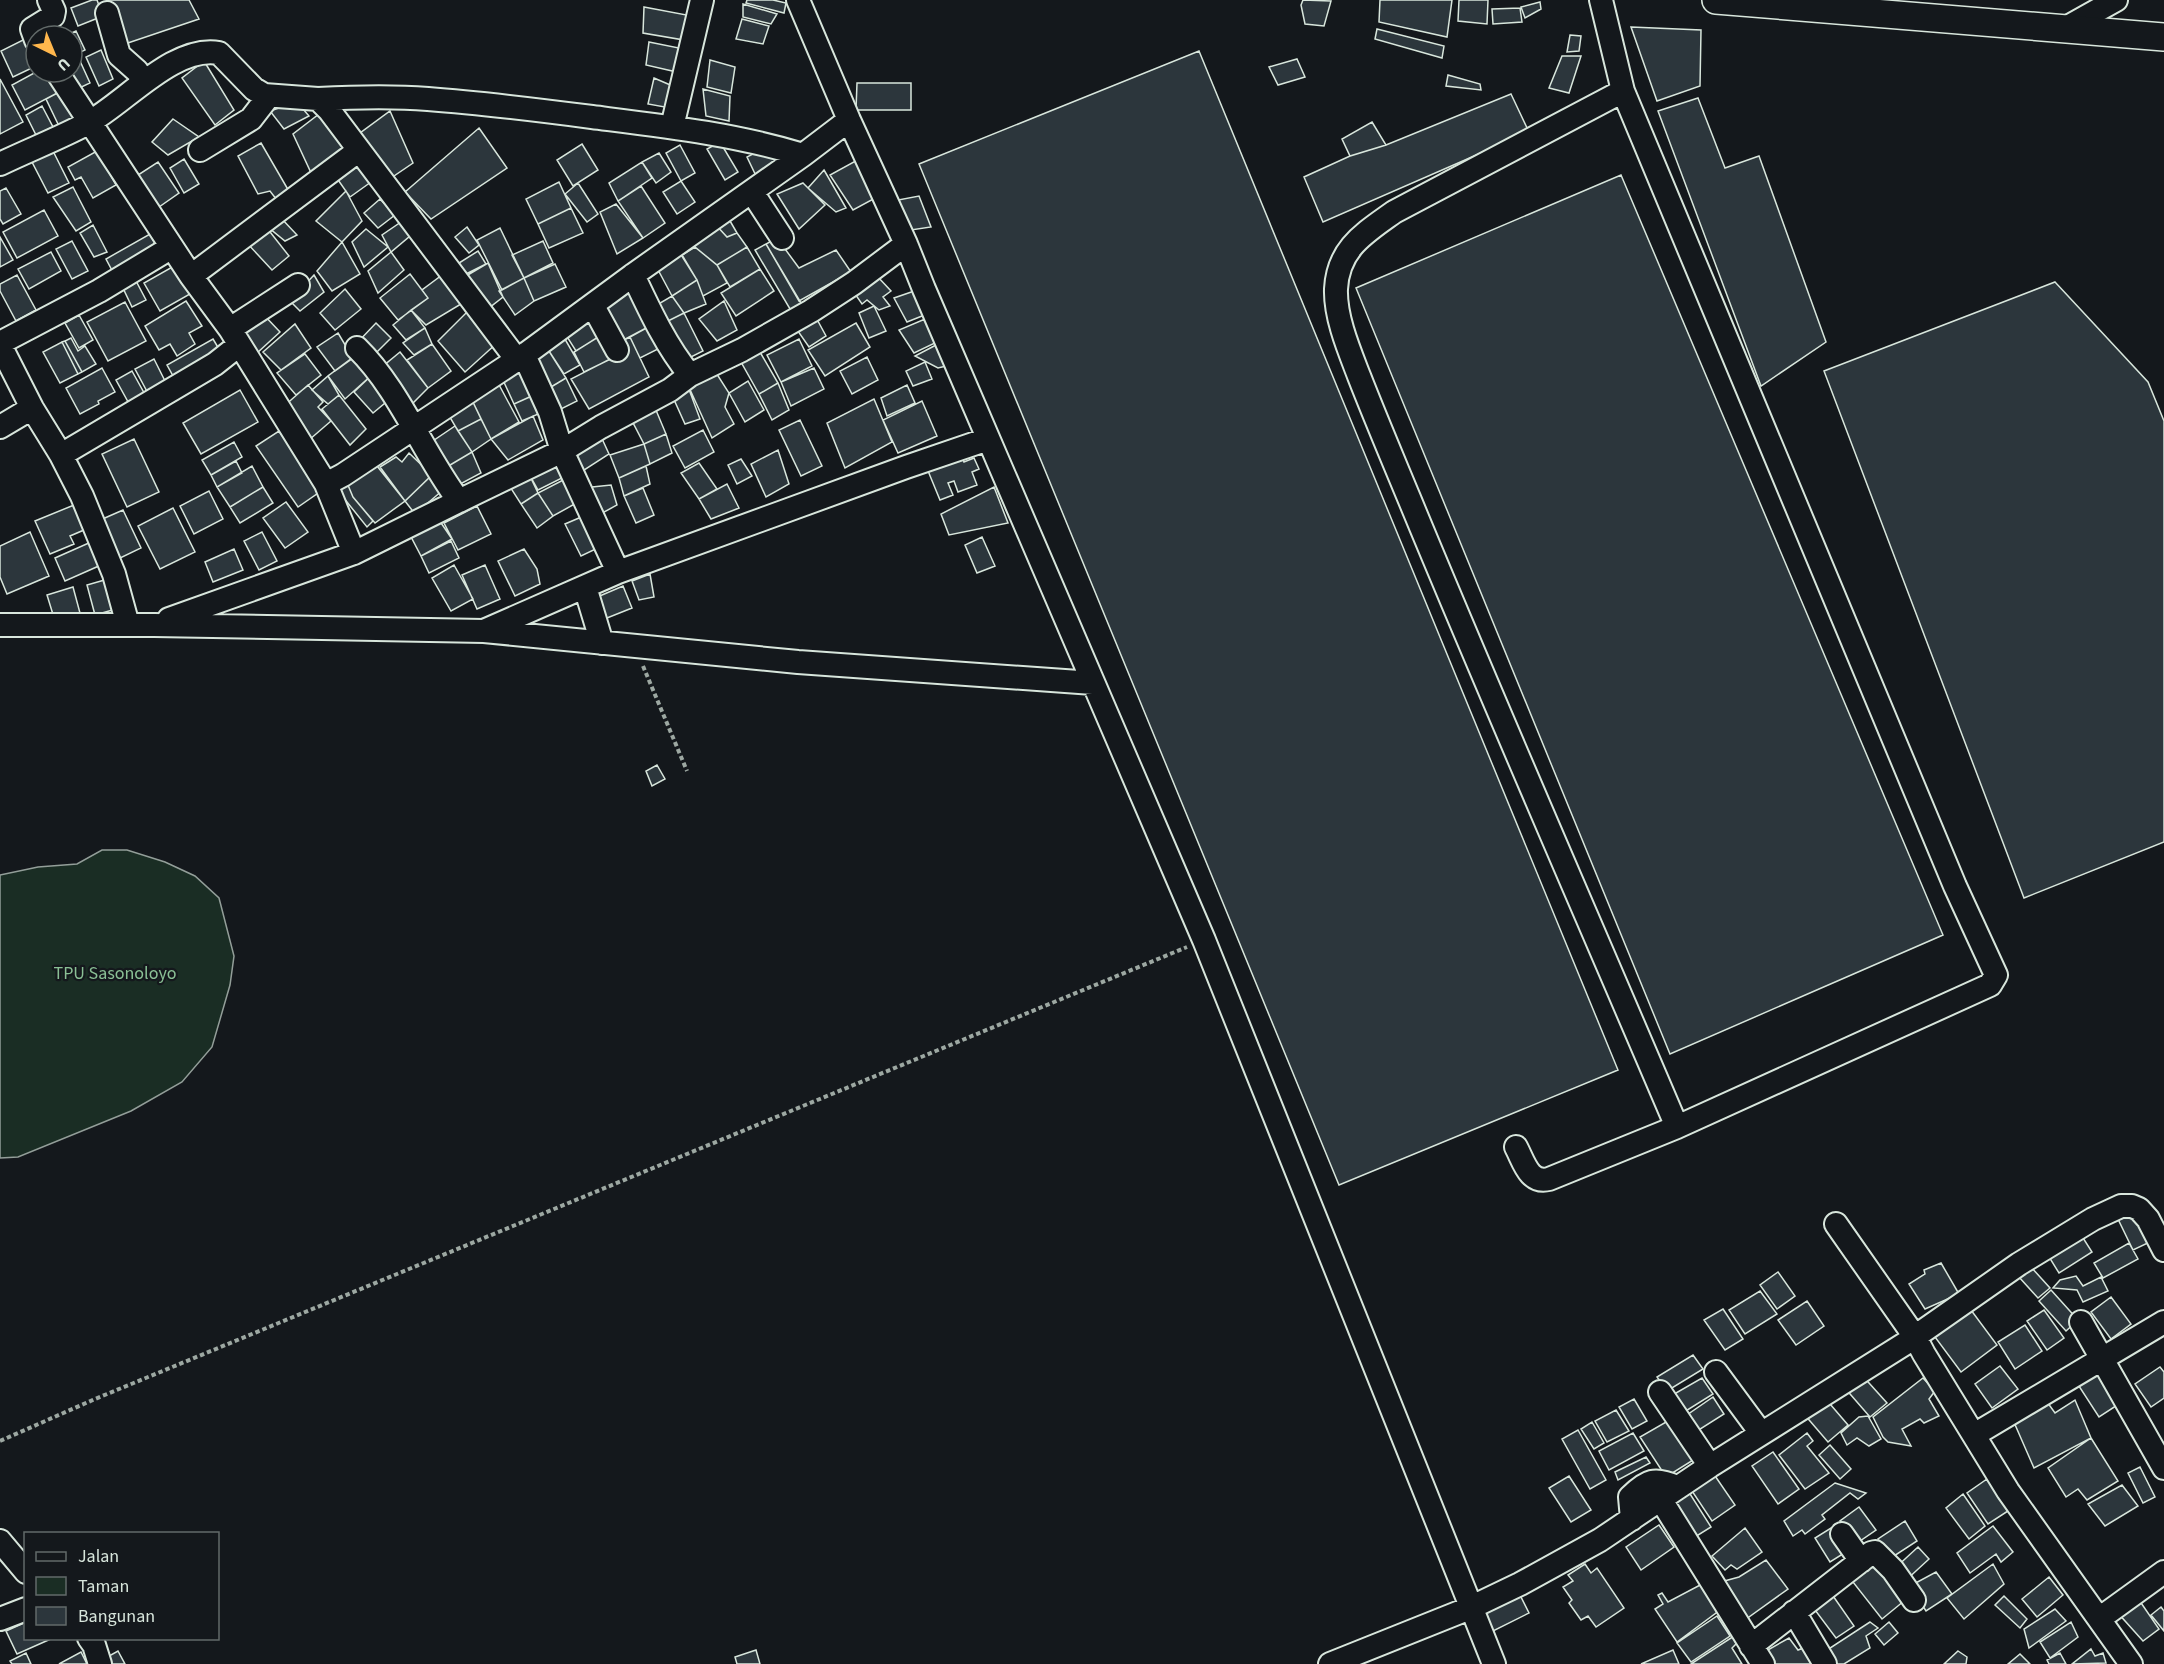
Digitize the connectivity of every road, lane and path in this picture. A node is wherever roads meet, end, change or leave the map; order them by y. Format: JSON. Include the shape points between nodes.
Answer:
{"nodes":[{"id":1,"x":49,"y":0,"type":"edge"},
{"id":2,"x":702,"y":0,"type":"edge"},
{"id":3,"x":798,"y":0,"type":"edge"},
{"id":4,"x":1601,"y":0,"type":"edge"},
{"id":5,"x":1717,"y":0,"type":"edge"},
{"id":6,"x":2116,"y":0,"type":"edge"},
{"id":7,"x":1890,"y":7,"type":"edge"},
{"id":8,"x":106,"y":13,"type":"dead end"},
{"id":9,"x":40,"y":24,"type":"edge"},
{"id":10,"x":2064,"y":29,"type":"junction"},
{"id":11,"x":2164,"y":37,"type":"edge"},
{"id":12,"x":143,"y":82,"type":"junction"},
{"id":13,"x":65,"y":84,"type":"edge"},
{"id":14,"x":1623,"y":91,"type":"junction"},
{"id":15,"x":268,"y":97,"type":"junction"},
{"id":16,"x":318,"y":99,"type":"junction"},
{"id":17,"x":849,"y":120,"type":"junction"},
{"id":18,"x":90,"y":122,"type":"junction"},
{"id":19,"x":672,"y":127,"type":"junction"},
{"id":20,"x":200,"y":150,"type":"dead end"},
{"id":21,"x":358,"y":151,"type":"junction"},
{"id":22,"x":803,"y":155,"type":"junction"},
{"id":23,"x":3,"y":156,"type":"edge"},
{"id":24,"x":752,"y":192,"type":"junction"},
{"id":25,"x":782,"y":238,"type":"dead end"},
{"id":26,"x":906,"y":244,"type":"junction"},
{"id":27,"x":172,"y":247,"type":"junction"},
{"id":28,"x":633,"y":275,"type":"junction"},
{"id":29,"x":191,"y":276,"type":"junction"},
{"id":30,"x":298,"y":285,"type":"dead end"},
{"id":31,"x":593,"y":306,"type":"junction"},
{"id":32,"x":235,"y":337,"type":"junction"},
{"id":33,"x":0,"y":344,"type":"edge"},
{"id":34,"x":357,"y":348,"type":"dead end"},
{"id":35,"x":617,"y":350,"type":"dead end"},
{"id":36,"x":520,"y":357,"type":"junction"},
{"id":37,"x":690,"y":375,"type":"junction"},
{"id":38,"x":32,"y":408,"type":"junction"},
{"id":39,"x":0,"y":427,"type":"edge"},
{"id":40,"x":413,"y":429,"type":"junction"},
{"id":41,"x":988,"y":439,"type":"junction"},
{"id":42,"x":562,"y":451,"type":"junction"},
{"id":43,"x":61,"y":455,"type":"junction"},
{"id":44,"x":326,"y":484,"type":"junction"},
{"id":45,"x":459,"y":501,"type":"junction"},
{"id":46,"x":354,"y":553,"type":"junction"},
{"id":47,"x":618,"y":572,"type":"junction"},
{"id":48,"x":585,"y":587,"type":"junction"},
{"id":49,"x":0,"y":625,"type":"edge"},
{"id":50,"x":128,"y":625,"type":"junction"},
{"id":51,"x":154,"y":625,"type":"junction"},
{"id":52,"x":484,"y":631,"type":"junction"},
{"id":53,"x":602,"y":643,"type":"junction"},
{"id":54,"x":634,"y":646,"type":"junction"},
{"id":55,"x":1093,"y":683,"type":"junction"},
{"id":56,"x":687,"y":771,"type":"dead end"},
{"id":57,"x":1204,"y":940,"type":"junction"},
{"id":58,"x":1677,"y":1127,"type":"junction"},
{"id":59,"x":1516,"y":1147,"type":"dead end"},
{"id":60,"x":1836,"y":1224,"type":"dead end"},
{"id":61,"x":2164,"y":1250,"type":"edge"},
{"id":62,"x":2081,"y":1322,"type":"dead end"},
{"id":63,"x":2164,"y":1322,"type":"edge"},
{"id":64,"x":1915,"y":1337,"type":"junction"},
{"id":65,"x":2102,"y":1359,"type":"junction"},
{"id":66,"x":1716,"y":1372,"type":"dead end"},
{"id":67,"x":1660,"y":1392,"type":"dead end"},
{"id":68,"x":1761,"y":1433,"type":"junction"},
{"id":69,"x":1974,"y":1435,"type":"junction"},
{"id":70,"x":0,"y":1441,"type":"edge"},
{"id":71,"x":1710,"y":1466,"type":"junction"},
{"id":72,"x":2164,"y":1468,"type":"edge"},
{"id":73,"x":1669,"y":1493,"type":"junction"},
{"id":74,"x":1842,"y":1534,"type":"dead end"},
{"id":75,"x":0,"y":1541,"type":"edge"},
{"id":76,"x":1861,"y":1561,"type":"junction"},
{"id":77,"x":24,"y":1570,"type":"edge"},
{"id":78,"x":2164,"y":1572,"type":"edge"},
{"id":79,"x":1914,"y":1600,"type":"dead end"},
{"id":80,"x":1470,"y":1608,"type":"junction"},
{"id":81,"x":24,"y":1610,"type":"edge"},
{"id":82,"x":1794,"y":1612,"type":"junction"},
{"id":83,"x":0,"y":1619,"type":"edge"},
{"id":84,"x":2099,"y":1620,"type":"junction"},
{"id":85,"x":90,"y":1640,"type":"edge"},
{"id":86,"x":1757,"y":1655,"type":"edge"},
{"id":87,"x":100,"y":1664,"type":"edge"},
{"id":88,"x":1330,"y":1664,"type":"edge"},
{"id":89,"x":1494,"y":1664,"type":"edge"},
{"id":90,"x":1825,"y":1664,"type":"edge"},
{"id":91,"x":2130,"y":1664,"type":"edge"}],
"edges":[{"from":1,"to":9,"type":"street","via":[[54,11]]},
{"from":2,"to":19,"type":"street"},
{"from":3,"to":17,"type":"street"},
{"from":4,"to":14,"type":"street"},
{"from":5,"to":7,"type":"main road"},
{"from":6,"to":10,"type":"street"},
{"from":7,"to":10,"type":"main road"},
{"from":8,"to":12,"type":"street","via":[[118,55],[137,71]]},
{"from":10,"to":11,"type":"main road"},
{"from":12,"to":15,"type":"street","via":[[186,56],[210,51],[219,53],[254,89]]},
{"from":12,"to":18,"type":"street"},
{"from":13,"to":18,"type":"street"},
{"from":14,"to":58,"type":"street","via":[[1394,212],[1348,250],[1339,267],[1336,291],[1343,335],[1370,404]]},
{"from":14,"to":58,"type":"street","via":[[1955,886],[1996,975],[1990,985]]},
{"from":15,"to":16,"type":"street"},
{"from":15,"to":20,"type":"street","via":[[251,119]]},
{"from":16,"to":19,"type":"street","via":[[427,99]]},
{"from":16,"to":21,"type":"street"},
{"from":17,"to":22,"type":"street"},
{"from":17,"to":26,"type":"street"},
{"from":18,"to":23,"type":"street"},
{"from":18,"to":27,"type":"street"},
{"from":19,"to":22,"type":"street"},
{"from":21,"to":29,"type":"street"},
{"from":21,"to":36,"type":"street"},
{"from":22,"to":24,"type":"street"},
{"from":24,"to":25,"type":"street"},
{"from":24,"to":28,"type":"street"},
{"from":26,"to":37,"type":"street","via":[[811,311]]},
{"from":26,"to":41,"type":"street"},
{"from":27,"to":29,"type":"street"},
{"from":27,"to":33,"type":"street"},
{"from":28,"to":31,"type":"street"},
{"from":28,"to":37,"type":"street","via":[[650,312]]},
{"from":29,"to":32,"type":"street"},
{"from":30,"to":32,"type":"street"},
{"from":31,"to":35,"type":"street"},
{"from":31,"to":36,"type":"street"},
{"from":32,"to":43,"type":"street","via":[[215,364]]},
{"from":32,"to":44,"type":"street"},
{"from":33,"to":38,"type":"street"},
{"from":34,"to":40,"type":"street","via":[[379,374]]},
{"from":36,"to":40,"type":"street"},
{"from":36,"to":42,"type":"street","via":[[550,412]]},
{"from":37,"to":42,"type":"street"},
{"from":38,"to":39,"type":"street"},
{"from":38,"to":43,"type":"street"},
{"from":40,"to":44,"type":"street"},
{"from":40,"to":45,"type":"street"},
{"from":41,"to":47,"type":"street"},
{"from":41,"to":55,"type":"street"},
{"from":42,"to":45,"type":"street"},
{"from":42,"to":47,"type":"street"},
{"from":43,"to":50,"type":"street","via":[[106,553]]},
{"from":44,"to":46,"type":"street"},
{"from":45,"to":46,"type":"street"},
{"from":46,"to":51,"type":"street"},
{"from":47,"to":48,"type":"street"},
{"from":48,"to":52,"type":"street"},
{"from":48,"to":53,"type":"street"},
{"from":49,"to":50,"type":"street"},
{"from":50,"to":51,"type":"street"},
{"from":51,"to":52,"type":"street"},
{"from":52,"to":53,"type":"street"},
{"from":53,"to":54,"type":"street"},
{"from":54,"to":55,"type":"street"},
{"from":54,"to":56,"type":"path"},
{"from":55,"to":57,"type":"street"},
{"from":57,"to":70,"type":"path"},
{"from":57,"to":80,"type":"street"},
{"from":58,"to":59,"type":"street","via":[[1544,1180],[1531,1176]]},
{"from":60,"to":64,"type":"street"},
{"from":61,"to":64,"type":"street","via":[[2139,1209],[2121,1206],[2019,1264]]},
{"from":62,"to":65,"type":"street"},
{"from":63,"to":65,"type":"street"},
{"from":64,"to":68,"type":"street"},
{"from":64,"to":69,"type":"street"},
{"from":65,"to":69,"type":"street"},
{"from":65,"to":72,"type":"street"},
{"from":66,"to":68,"type":"street"},
{"from":67,"to":71,"type":"street"},
{"from":68,"to":71,"type":"street"},
{"from":69,"to":84,"type":"street","via":[[2008,1491]]},
{"from":71,"to":73,"type":"street"},
{"from":73,"to":80,"type":"street","via":[[1662,1480],[1638,1489],[1630,1497],[1632,1519],[1521,1584]]},
{"from":73,"to":86,"type":"street"},
{"from":74,"to":76,"type":"street"},
{"from":75,"to":77,"type":"street"},
{"from":76,"to":79,"type":"street","via":[[1875,1552]]},
{"from":76,"to":82,"type":"street"},
{"from":78,"to":84,"type":"street"},
{"from":80,"to":88,"type":"street"},
{"from":80,"to":89,"type":"street"},
{"from":81,"to":83,"type":"street"},
{"from":82,"to":86,"type":"street"},
{"from":82,"to":90,"type":"street"},
{"from":84,"to":91,"type":"street"},
{"from":85,"to":87,"type":"street"}]}
